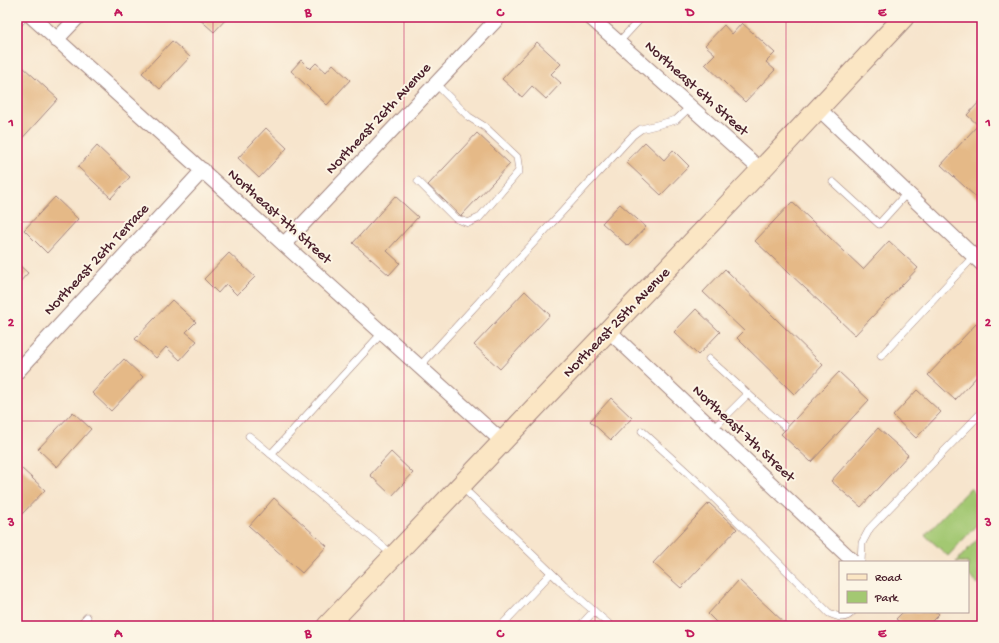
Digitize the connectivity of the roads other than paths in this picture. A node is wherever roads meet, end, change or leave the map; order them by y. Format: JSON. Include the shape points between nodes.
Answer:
{"nodes":[{"id":1,"x":24,"y":17,"type":"edge"},
{"id":2,"x":32,"y":17,"type":"edge"},
{"id":3,"x":78,"y":17,"type":"edge"},
{"id":4,"x":499,"y":17,"type":"edge"},
{"id":5,"x":590,"y":17,"type":"edge"},
{"id":6,"x":642,"y":17,"type":"edge"},
{"id":7,"x":904,"y":17,"type":"edge"},
{"id":8,"x":17,"y":25,"type":"edge"},
{"id":9,"x":56,"y":40,"type":"junction"},
{"id":10,"x":618,"y":43,"type":"junction"},
{"id":11,"x":436,"y":84,"type":"junction"},
{"id":12,"x":690,"y":106,"type":"junction"},
{"id":13,"x":819,"y":109,"type":"junction"},
{"id":14,"x":203,"y":170,"type":"junction"},
{"id":15,"x":761,"y":170,"type":"junction"},
{"id":16,"x":418,"y":181,"type":"dead end"},
{"id":17,"x":833,"y":182,"type":"dead end"},
{"id":18,"x":908,"y":193,"type":"junction"},
{"id":19,"x":284,"y":244,"type":"junction"},
{"id":20,"x":978,"y":260,"type":"edge"},
{"id":21,"x":609,"y":331,"type":"junction"},
{"id":22,"x":382,"y":333,"type":"junction"},
{"id":23,"x":881,"y":356,"type":"dead end"},
{"id":24,"x":709,"y":359,"type":"dead end"},
{"id":25,"x":419,"y":367,"type":"junction"},
{"id":26,"x":17,"y":372,"type":"edge"},
{"id":27,"x":748,"y":394,"type":"junction"},
{"id":28,"x":982,"y":412,"type":"edge"},
{"id":29,"x":784,"y":426,"type":"dead end"},
{"id":30,"x":713,"y":429,"type":"junction"},
{"id":31,"x":642,"y":431,"type":"dead end"},
{"id":32,"x":248,"y":436,"type":"dead end"},
{"id":33,"x":502,"y":442,"type":"junction"},
{"id":34,"x":271,"y":454,"type":"junction"},
{"id":35,"x":461,"y":486,"type":"junction"},
{"id":36,"x":394,"y":556,"type":"junction"},
{"id":37,"x":853,"y":561,"type":"edge"},
{"id":38,"x":861,"y":561,"type":"edge"},
{"id":39,"x":551,"y":572,"type":"junction"},
{"id":40,"x":594,"y":611,"type":"junction"},
{"id":41,"x":851,"y":613,"type":"edge"},
{"id":42,"x":87,"y":617,"type":"dead end"},
{"id":43,"x":80,"y":626,"type":"edge"},
{"id":44,"x":327,"y":626,"type":"edge"},
{"id":45,"x":502,"y":626,"type":"edge"},
{"id":46,"x":580,"y":626,"type":"edge"},
{"id":47,"x":611,"y":626,"type":"edge"}],
"edges":[{"from":1,"to":8,"type":"lane"},
{"from":2,"to":9,"type":"street","name":"Northeast 7th Street"},
{"from":3,"to":9,"type":"street"},
{"from":4,"to":11,"type":"street","name":"Northeast 26th Avenue"},
{"from":5,"to":10,"type":"street","name":"Northeast 6th Street"},
{"from":6,"to":10,"type":"lane"},
{"from":7,"to":13,"type":"main road","name":"Northeast 25th Avenue"},
{"from":9,"to":14,"type":"street","name":"Northeast 7th Street"},
{"from":10,"to":12,"type":"street","name":"Northeast 6th Street"},
{"from":11,"to":16,"type":"lane","via":[[469,118],[486,127],[517,157],[519,171],[479,218],[468,223],[455,218]]},
{"from":11,"to":19,"type":"street","name":"Northeast 26th Avenue"},
{"from":12,"to":15,"type":"street","name":"Northeast 6th Street"},
{"from":12,"to":25,"type":"lane","via":[[676,120],[641,128],[633,135]]},
{"from":13,"to":15,"type":"main road","name":"Northeast 25th Avenue"},
{"from":13,"to":18,"type":"street"},
{"from":14,"to":19,"type":"street","name":"Northeast 7th Street"},
{"from":14,"to":26,"type":"street","name":"Northeast 26th Terrace"},
{"from":15,"to":21,"type":"main road","name":"Northeast 25th Avenue"},
{"from":17,"to":18,"type":"lane","via":[[879,224]]},
{"from":18,"to":20,"type":"street"},
{"from":19,"to":22,"type":"street","name":"Northeast 7th Street"},
{"from":20,"to":23,"type":"lane"},
{"from":21,"to":30,"type":"street","name":"Northeast 7th Street"},
{"from":21,"to":33,"type":"main road","name":"Northeast 25th Avenue"},
{"from":22,"to":25,"type":"street","name":"Northeast 7th Street"},
{"from":22,"to":34,"type":"lane"},
{"from":24,"to":27,"type":"lane"},
{"from":25,"to":33,"type":"street","name":"Northeast 7th Street"},
{"from":27,"to":29,"type":"lane"},
{"from":27,"to":30,"type":"lane"},
{"from":28,"to":38,"type":"lane","via":[[870,528],[862,543]]},
{"from":30,"to":37,"type":"street","name":"Northeast 7th Street"},
{"from":31,"to":41,"type":"lane","via":[[702,486],[829,613],[838,617]]},
{"from":32,"to":34,"type":"lane"},
{"from":33,"to":35,"type":"main road","name":"Northeast 25th Avenue"},
{"from":34,"to":36,"type":"lane"},
{"from":35,"to":36,"type":"main road","name":"Northeast 25th Avenue"},
{"from":35,"to":39,"type":"lane"},
{"from":36,"to":44,"type":"main road","name":"Northeast 25th Avenue"},
{"from":39,"to":40,"type":"lane"},
{"from":39,"to":45,"type":"lane"},
{"from":40,"to":46,"type":"lane"},
{"from":40,"to":47,"type":"lane"},
{"from":42,"to":43,"type":"lane"}]}
